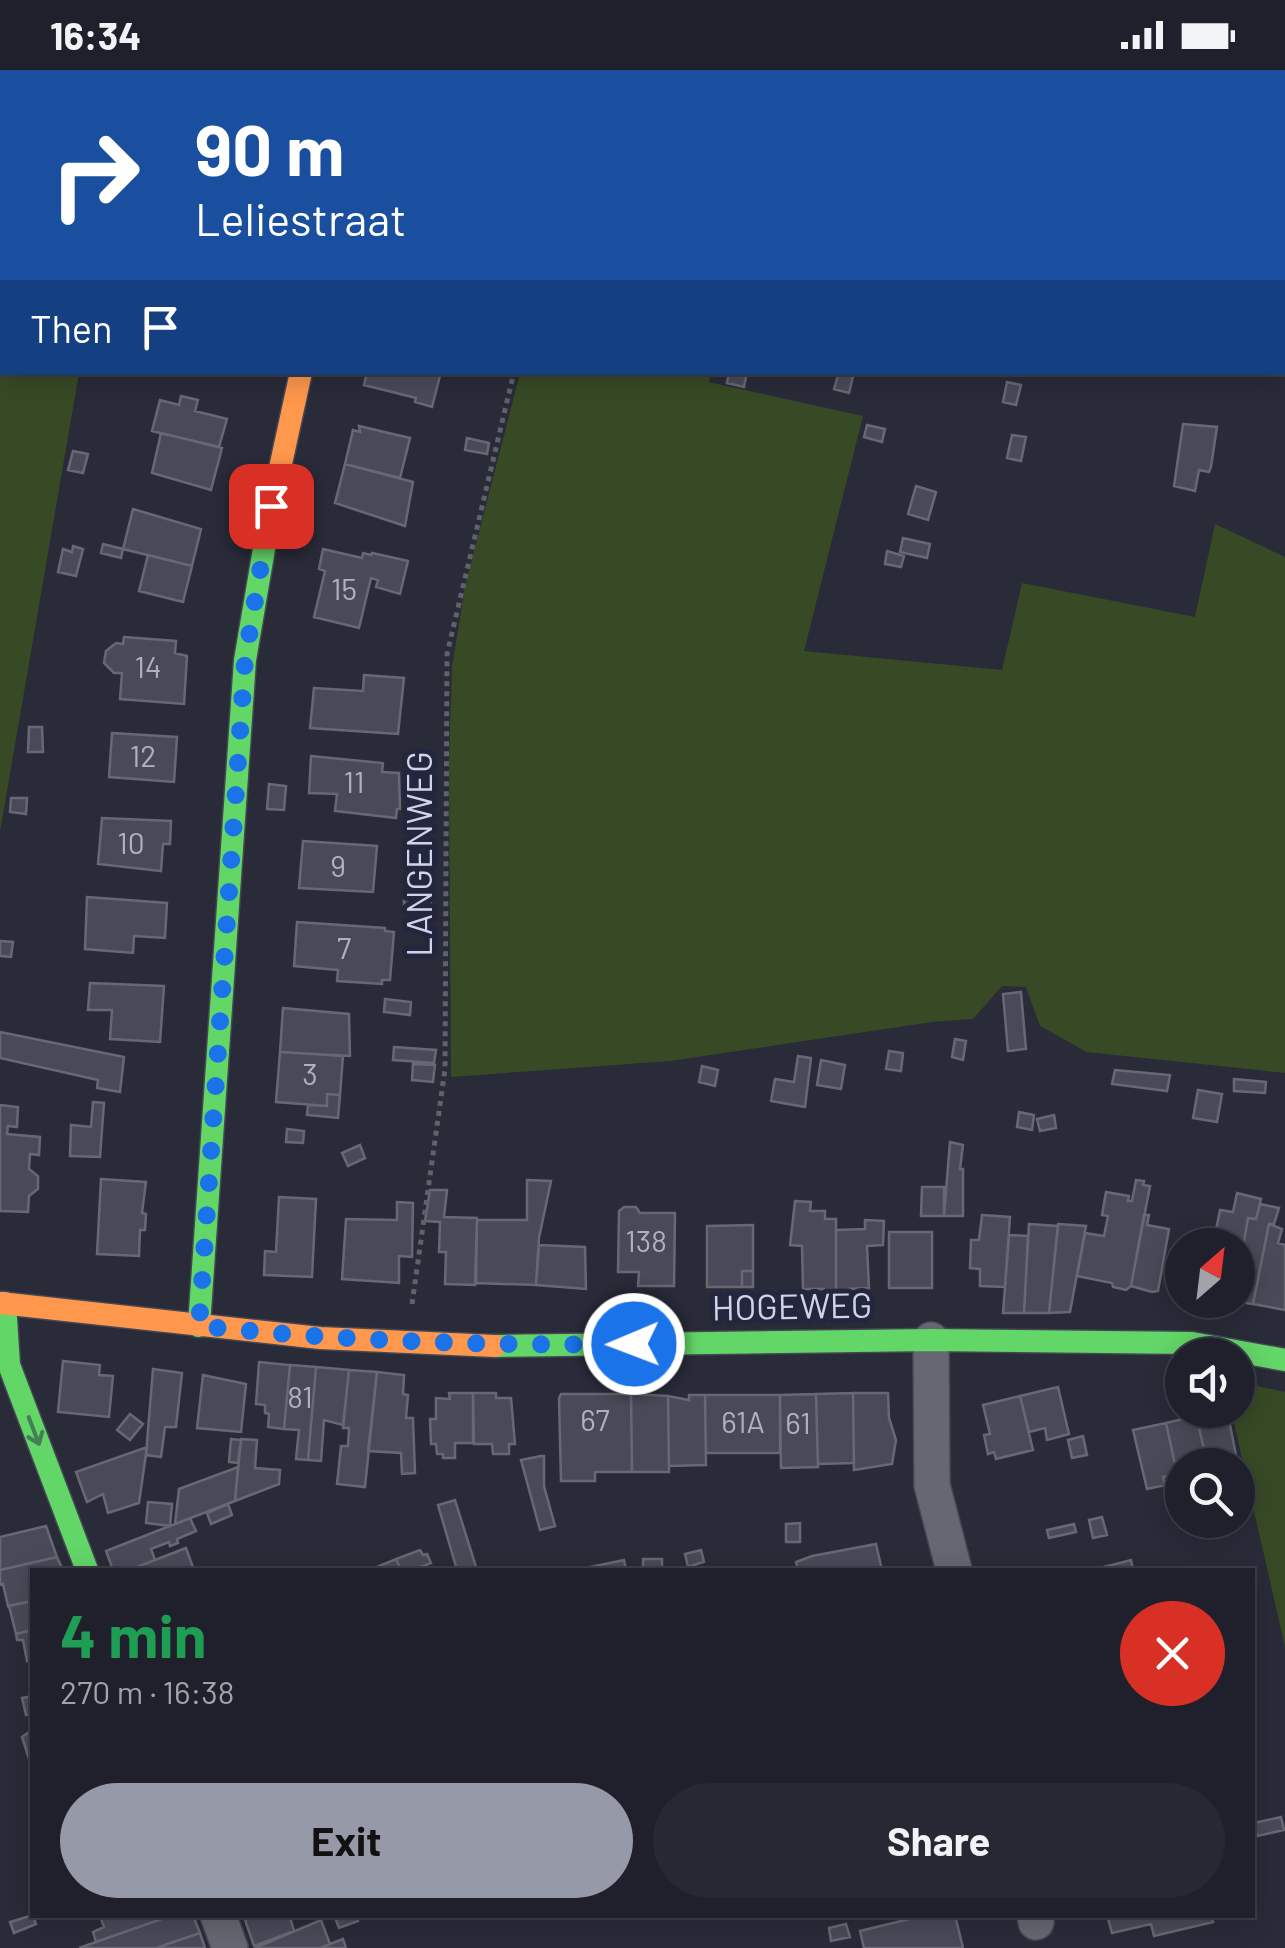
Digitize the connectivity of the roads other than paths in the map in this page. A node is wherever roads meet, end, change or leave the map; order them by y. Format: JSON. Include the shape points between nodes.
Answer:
{"nodes":[{"id":1,"x":300,"y":375,"type":"edge"},
{"id":2,"x":3,"y":1303,"type":"edge"},
{"id":3,"x":199,"y":1326,"type":"junction"},
{"id":4,"x":931,"y":1340,"type":"junction"},
{"id":5,"x":1285,"y":1360,"type":"edge"},
{"id":6,"x":85,"y":1568,"type":"edge"},
{"id":7,"x":953,"y":1568,"type":"edge"},
{"id":8,"x":219,"y":1918,"type":"edge"},
{"id":9,"x":230,"y":1948,"type":"edge"}],
"edges":[{"from":1,"to":3,"type":"street","via":[[245,660]]},
{"from":2,"to":3,"type":"street","name":"HOGEWEG"},
{"from":2,"to":6,"type":"street","one_way":true,"via":[[8,1365]]},
{"from":3,"to":4,"type":"street","name":"HOGEWEG","via":[[486,1346]]},
{"from":4,"to":5,"type":"street","name":"HOGEWEG","via":[[1192,1343]]},
{"from":4,"to":7,"type":"street","via":[[932,1485]]},
{"from":8,"to":9,"type":"street"}]}
